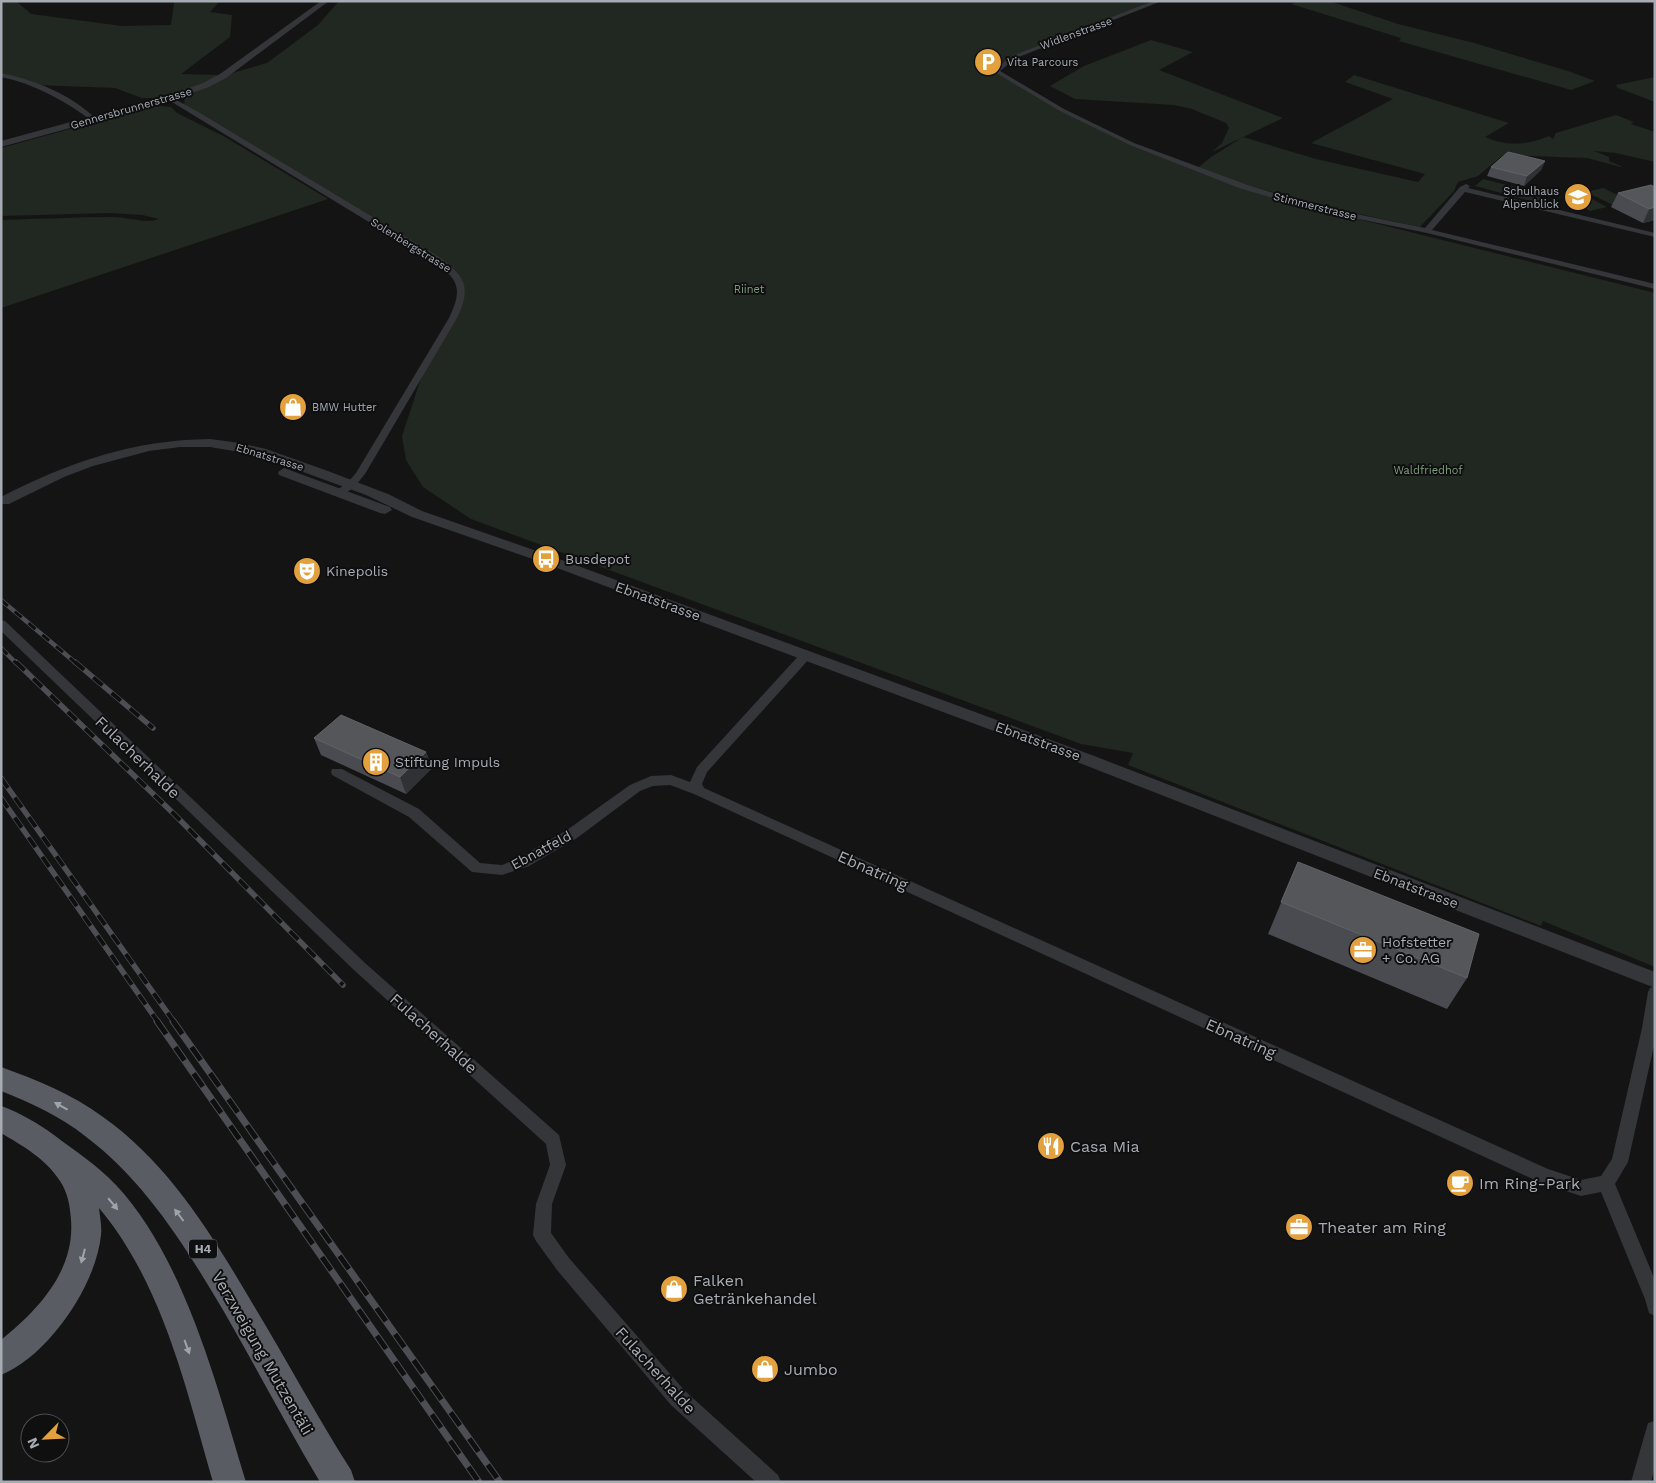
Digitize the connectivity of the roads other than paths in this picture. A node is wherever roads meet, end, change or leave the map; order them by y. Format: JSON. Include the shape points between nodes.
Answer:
{"nodes":[{"id":1,"x":326,"y":1,"type":"edge"},
{"id":2,"x":1159,"y":1,"type":"edge"},
{"id":3,"x":996,"y":71,"type":"joint"},
{"id":4,"x":1,"y":75,"type":"edge"},
{"id":5,"x":169,"y":98,"type":"junction"},
{"id":6,"x":93,"y":120,"type":"junction"},
{"id":7,"x":1,"y":144,"type":"edge"},
{"id":8,"x":1427,"y":231,"type":"junction"},
{"id":9,"x":1655,"y":235,"type":"edge"},
{"id":10,"x":1655,"y":287,"type":"edge"},
{"id":11,"x":351,"y":484,"type":"junction"},
{"id":12,"x":338,"y":493,"type":"junction"},
{"id":13,"x":3,"y":502,"type":"edge"},
{"id":14,"x":417,"y":514,"type":"junction"},
{"id":15,"x":1,"y":624,"type":"edge"},
{"id":16,"x":806,"y":655,"type":"junction"},
{"id":17,"x":337,"y":772,"type":"dead end"},
{"id":18,"x":671,"y":780,"type":"joint"},
{"id":19,"x":699,"y":791,"type":"junction"},
{"id":20,"x":1655,"y":980,"type":"edge"},
{"id":21,"x":1655,"y":992,"type":"edge"},
{"id":22,"x":1,"y":1079,"type":"edge"},
{"id":23,"x":1,"y":1118,"type":"edge"},
{"id":24,"x":51,"y":1148,"type":"junction"},
{"id":25,"x":1606,"y":1183,"type":"junction"},
{"id":26,"x":1655,"y":1307,"type":"edge"},
{"id":27,"x":1,"y":1360,"type":"edge"},
{"id":28,"x":1655,"y":1430,"type":"edge"},
{"id":29,"x":230,"y":1482,"type":"edge"},
{"id":30,"x":338,"y":1482,"type":"edge"},
{"id":31,"x":771,"y":1482,"type":"edge"},
{"id":32,"x":1641,"y":1482,"type":"edge"}],
"edges":[{"from":1,"to":5,"type":"street","name":"Gennersbrunnerstrasse","via":[[223,76]]},
{"from":2,"to":3,"type":"street","name":"Widlenstrasse","via":[[1014,57]]},
{"from":3,"to":8,"type":"street","name":"Stimmerstrasse","via":[[1062,110],[1196,170],[1310,207]]},
{"from":4,"to":6,"type":"street","via":[[37,85]]},
{"from":5,"to":6,"type":"street","name":"Gennersbrunnerstrasse"},
{"from":5,"to":11,"type":"street","name":"Solenbergstrasse","via":[[436,259],[460,280],[462,295],[458,309]]},
{"from":6,"to":7,"type":"street","name":"Gennersbrunnerstrasse"},
{"from":8,"to":9,"type":"street","via":[[1465,188]]},
{"from":8,"to":10,"type":"street","name":"Stimmerstrasse"},
{"from":11,"to":12,"type":"street","name":"Solenbergstrasse"},
{"from":11,"to":13,"type":"street","name":"Ebnatstrasse","via":[[242,447],[199,442],[142,448],[94,462],[31,486]]},
{"from":11,"to":14,"type":"street","name":"Ebnatstrasse"},
{"from":12,"to":13,"type":"street","name":"Ebnatstrasse","via":[[252,460],[225,453],[194,451],[162,453],[121,463]]},
{"from":12,"to":14,"type":"street","name":"Ebnatstrasse","via":[[392,512]]},
{"from":14,"to":16,"type":"street","name":"Ebnatstrasse"},
{"from":15,"to":31,"type":"street","name":"Fulacherhalde","via":[[360,967],[553,1140],[558,1165],[544,1204],[542,1235],[678,1398]]},
{"from":16,"to":19,"type":"street","via":[[702,770],[696,784]]},
{"from":16,"to":20,"type":"street","name":"Ebnatstrasse"},
{"from":17,"to":18,"type":"street","name":"Ebnatfeld","via":[[414,813],[477,868],[502,870],[524,862],[572,834],[635,788],[651,781]]},
{"from":18,"to":19,"type":"street","name":"Ebnatring"},
{"from":19,"to":25,"type":"street","name":"Ebnatring","via":[[1545,1176],[1581,1188]]},
{"from":21,"to":25,"type":"street","via":[[1620,1162]]},
{"from":30,"to":22,"type":"highway","name":"Verzweigung Mutzentäli","number":"H4","one_way":true,"via":[[215,1268],[168,1199],[136,1163],[94,1126],[48,1099]]},
{"from":23,"to":24,"type":"highway"},
{"from":24,"to":27,"type":"highway","one_way":true,"via":[[84,1198],[89,1223],[82,1263],[61,1303],[30,1337]]},
{"from":24,"to":29,"type":"highway","one_way":true,"via":[[83,1172],[113,1202],[168,1296],[192,1360]]},
{"from":25,"to":26,"type":"street"},
{"from":28,"to":32,"type":"street"}]}
